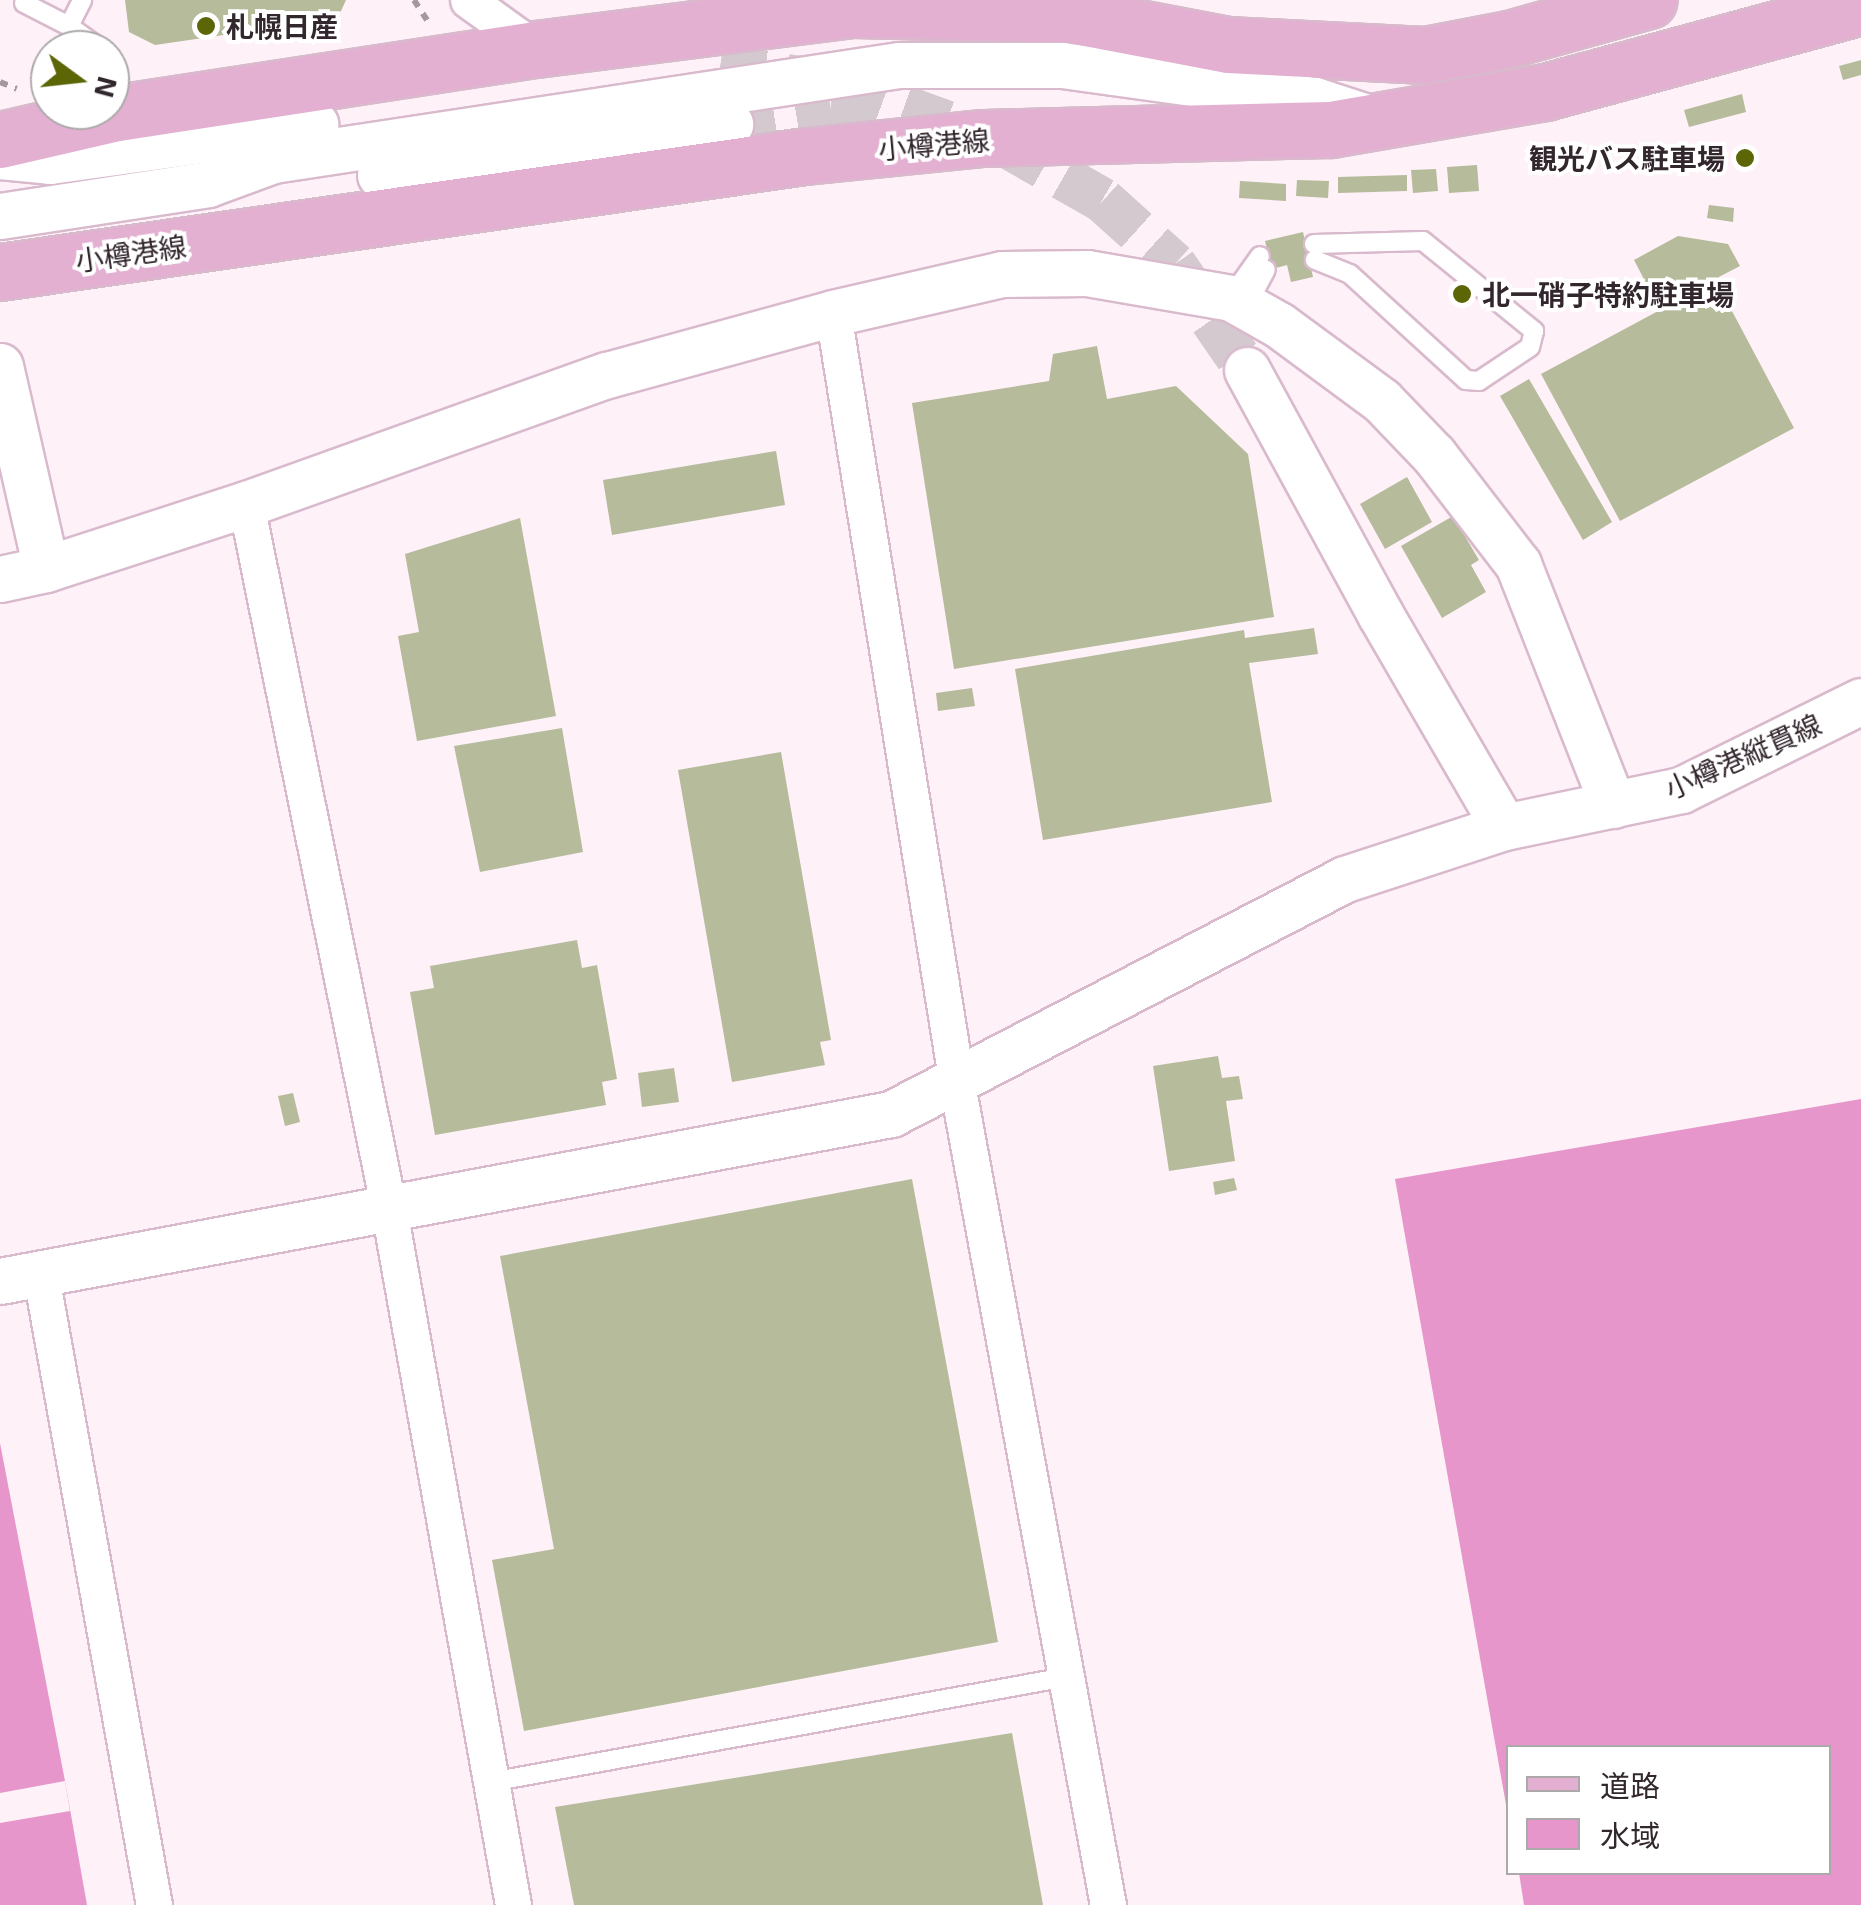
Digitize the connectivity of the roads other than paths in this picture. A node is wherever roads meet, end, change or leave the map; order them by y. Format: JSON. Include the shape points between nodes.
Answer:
{"nodes":[{"id":1,"x":82,"y":0,"type":"edge"},
{"id":2,"x":468,"y":0,"type":"edge"},
{"id":3,"x":1649,"y":0,"type":"edge"},
{"id":4,"x":24,"y":3,"type":"dead end"},
{"id":5,"x":1861,"y":6,"type":"edge"},
{"id":6,"x":69,"y":26,"type":"junction"},
{"id":7,"x":74,"y":30,"type":"edge"},
{"id":8,"x":536,"y":49,"type":"junction"},
{"id":9,"x":720,"y":66,"type":"tunnel mouth"},
{"id":10,"x":1380,"y":122,"type":"junction"},
{"id":11,"x":730,"y":124,"type":"tunnel mouth"},
{"id":12,"x":0,"y":140,"type":"edge"},
{"id":13,"x":0,"y":156,"type":"edge"},
{"id":14,"x":208,"y":184,"type":"junction"},
{"id":15,"x":0,"y":216,"type":"edge"},
{"id":16,"x":1314,"y":252,"type":"joint"},
{"id":17,"x":0,"y":272,"type":"edge"},
{"id":18,"x":833,"y":314,"type":"junction"},
{"id":19,"x":0,"y":366,"type":"edge"},
{"id":20,"x":1247,"y":370,"type":"tunnel mouth"},
{"id":21,"x":246,"y":504,"type":"junction"},
{"id":22,"x":46,"y":569,"type":"junction"},
{"id":23,"x":0,"y":579,"type":"edge"},
{"id":24,"x":1861,"y":701,"type":"edge"},
{"id":25,"x":1613,"y":805,"type":"junction"},
{"id":26,"x":1504,"y":827,"type":"junction"},
{"id":27,"x":957,"y":1084,"type":"junction"},
{"id":28,"x":390,"y":1210,"type":"junction"},
{"id":29,"x":20,"y":1278,"type":"edge"},
{"id":30,"x":1066,"y":1677,"type":"junction"},
{"id":31,"x":490,"y":1782,"type":"junction"},
{"id":32,"x":154,"y":1905,"type":"edge"},
{"id":33,"x":513,"y":1905,"type":"edge"},
{"id":34,"x":1108,"y":1905,"type":"edge"}],
"edges":[{"from":1,"to":6,"type":"lane"},
{"from":2,"to":8,"type":"street"},
{"from":3,"to":8,"type":"main road","via":[[1509,40],[1425,55],[1228,45],[1065,14],[953,9],[854,9]]},
{"from":4,"to":6,"type":"lane"},
{"from":5,"to":10,"type":"main road","name":"小樽港線","via":[[1545,92]]},
{"from":6,"to":7,"type":"lane"},
{"from":8,"to":12,"type":"main road","via":[[115,106]]},
{"from":9,"to":13,"type":"street","via":[[50,161]]},
{"from":10,"to":14,"type":"street","via":[[1315,100],[1062,65],[899,65],[273,160]]},
{"from":10,"to":17,"type":"main road","name":"小樽港線","via":[[1226,135],[983,138],[805,156]]},
{"from":11,"to":14,"type":"street","via":[[281,189]]},
{"from":14,"to":15,"type":"street"},
{"from":16,"to":16,"type":"lane","via":[[1423,242],[1534,331],[1530,347],[1479,381],[1466,380],[1350,274]]},
{"from":18,"to":21,"type":"street","via":[[607,374]]},
{"from":18,"to":25,"type":"street","via":[[1002,274],[1251,282],[1382,402],[1484,515],[1518,564]]},
{"from":18,"to":27,"type":"street"},
{"from":19,"to":22,"type":"street"},
{"from":20,"to":26,"type":"street"},
{"from":21,"to":22,"type":"street"},
{"from":21,"to":28,"type":"street"},
{"from":22,"to":23,"type":"street"},
{"from":24,"to":25,"type":"street","name":"小樽港縦貫線","via":[[1681,790]]},
{"from":25,"to":26,"type":"street","name":"小樽港縦貫線"},
{"from":26,"to":27,"type":"street","name":"小樽港縦貫線","via":[[1345,879]]},
{"from":27,"to":28,"type":"street","name":"小樽港縦貫線","via":[[891,1114]]},
{"from":27,"to":30,"type":"street"},
{"from":28,"to":29,"type":"street","name":"小樽港縦貫線"},
{"from":28,"to":31,"type":"street"},
{"from":29,"to":32,"type":"street"},
{"from":30,"to":31,"type":"lane"},
{"from":30,"to":34,"type":"street"},
{"from":31,"to":33,"type":"street"}]}
